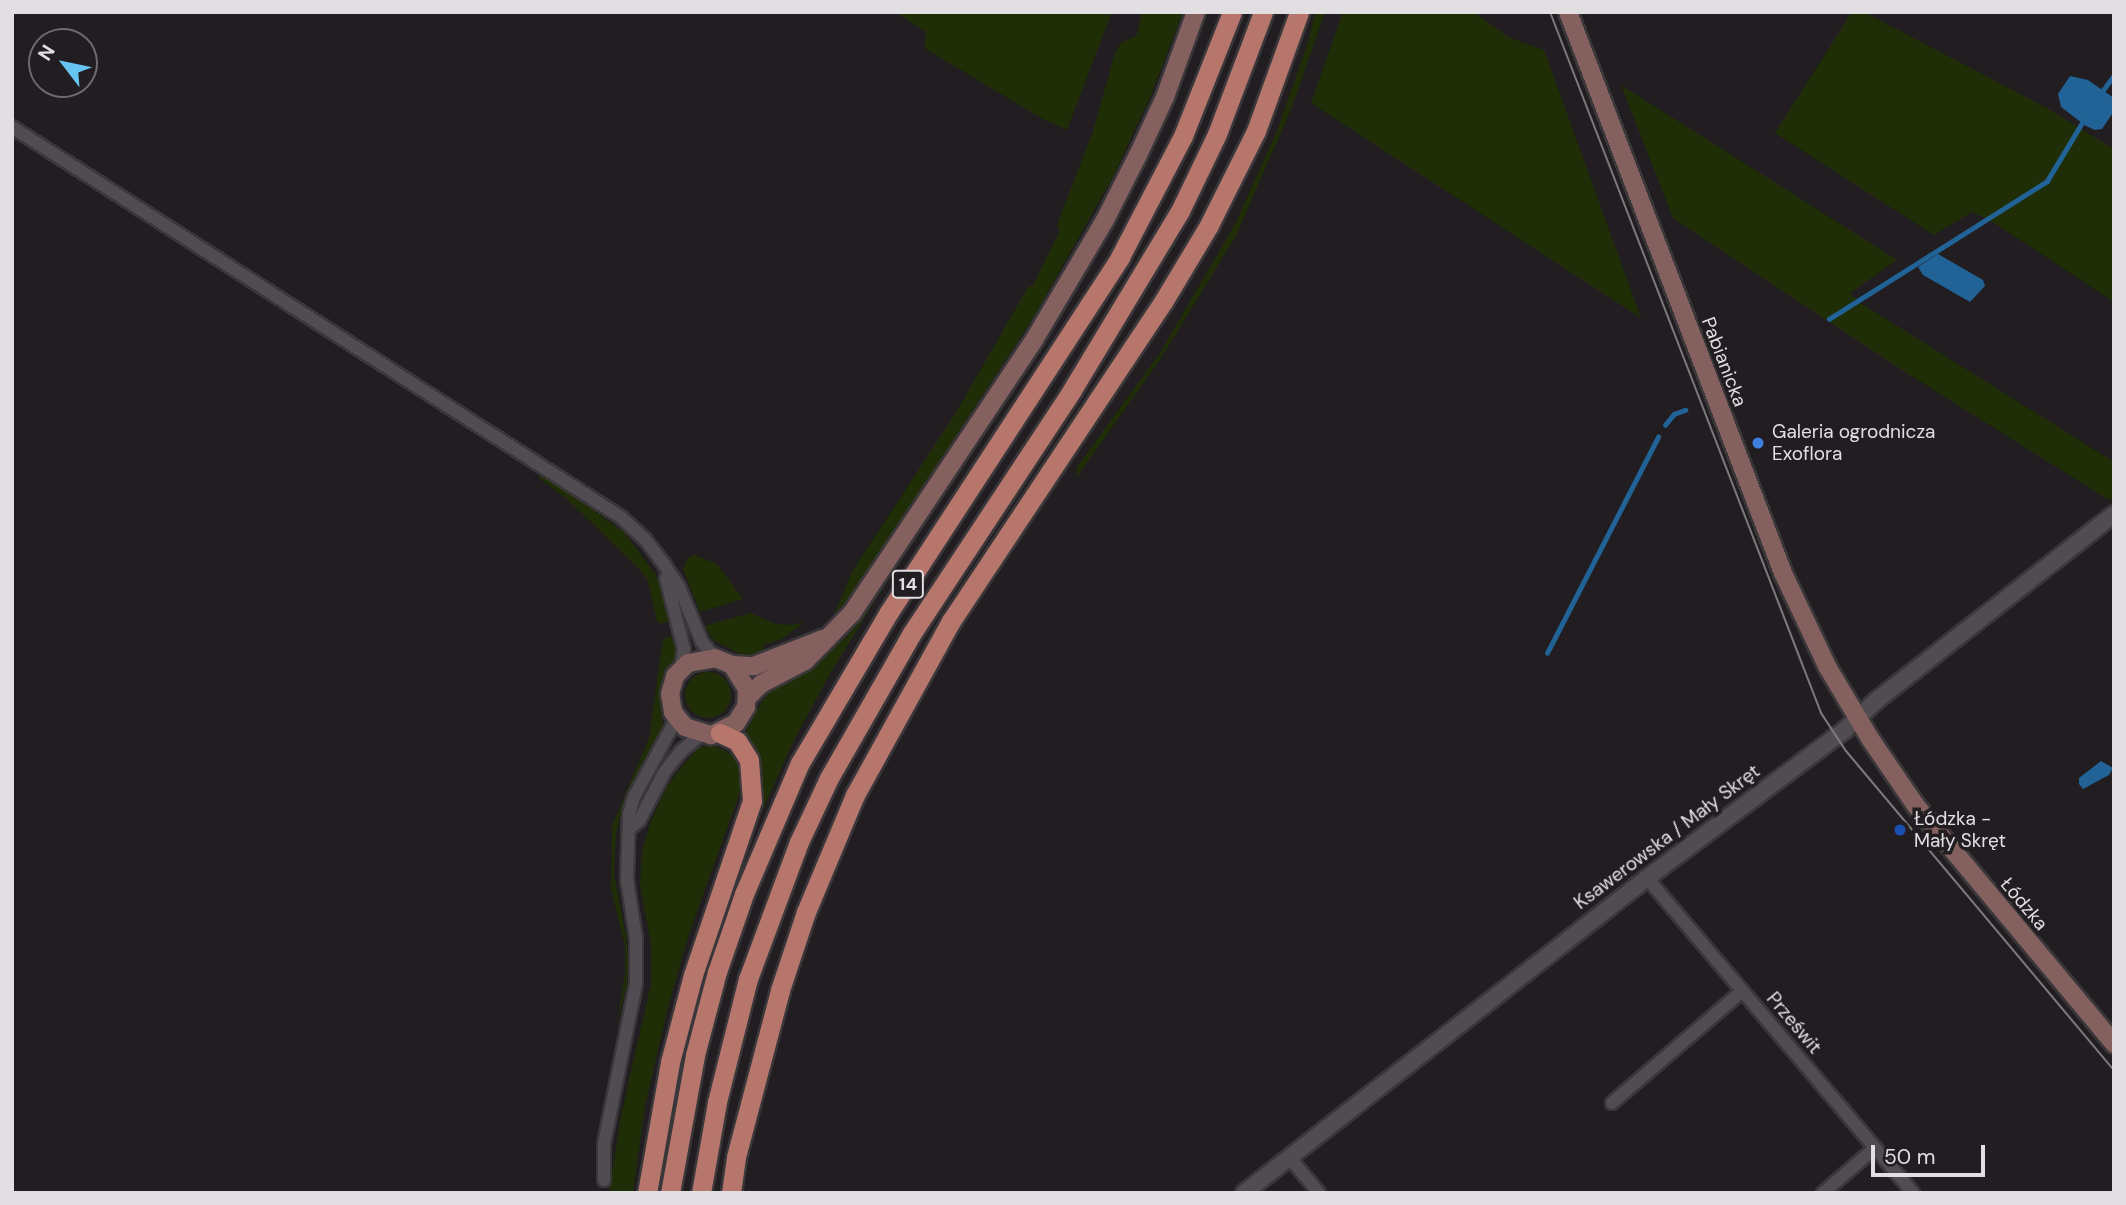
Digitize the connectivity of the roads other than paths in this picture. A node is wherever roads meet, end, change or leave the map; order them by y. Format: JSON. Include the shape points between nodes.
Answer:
{"nodes":[{"id":1,"x":1196,"y":12,"type":"edge"},
{"id":2,"x":1232,"y":12,"type":"edge"},
{"id":3,"x":1262,"y":12,"type":"edge"},
{"id":4,"x":1299,"y":12,"type":"edge"},
{"id":5,"x":1569,"y":12,"type":"edge"},
{"id":6,"x":12,"y":127,"type":"edge"},
{"id":7,"x":2114,"y":514,"type":"edge"},
{"id":8,"x":653,"y":549,"type":"junction"},
{"id":9,"x":827,"y":638,"type":"junction"},
{"id":10,"x":715,"y":658,"type":"junction"},
{"id":11,"x":732,"y":665,"type":"junction"},
{"id":12,"x":681,"y":669,"type":"junction"},
{"id":13,"x":747,"y":698,"type":"junction"},
{"id":14,"x":673,"y":712,"type":"junction"},
{"id":15,"x":1858,"y":719,"type":"junction"},
{"id":16,"x":711,"y":734,"type":"junction"},
{"id":17,"x":630,"y":828,"type":"junction"},
{"id":18,"x":1647,"y":878,"type":"junction"},
{"id":19,"x":1742,"y":991,"type":"junction"},
{"id":20,"x":2114,"y":1044,"type":"edge"},
{"id":21,"x":1612,"y":1103,"type":"dead end"},
{"id":22,"x":1875,"y":1148,"type":"junction"},
{"id":23,"x":1289,"y":1157,"type":"junction"},
{"id":24,"x":604,"y":1180,"type":"dead end"},
{"id":25,"x":648,"y":1193,"type":"edge"},
{"id":26,"x":670,"y":1193,"type":"edge"},
{"id":27,"x":701,"y":1193,"type":"edge"},
{"id":28,"x":731,"y":1193,"type":"edge"},
{"id":29,"x":1244,"y":1193,"type":"edge"},
{"id":30,"x":1319,"y":1193,"type":"edge"},
{"id":31,"x":1823,"y":1193,"type":"edge"},
{"id":32,"x":1913,"y":1193,"type":"edge"}],
"edges":[{"from":1,"to":9,"type":"main road","via":[[1138,155],[1067,286],[868,592]]},
{"from":2,"to":26,"type":"main road","number":"14","via":[[1183,136],[1120,257],[890,612],[800,763],[744,894],[717,972],[692,1067]]},
{"from":3,"to":27,"type":"main road","number":"14","via":[[1217,134],[1180,211],[1072,390],[912,633],[824,789],[799,842],[748,979],[717,1102]]},
{"from":4,"to":28,"type":"main road","via":[[1256,131],[1209,225],[951,621],[855,795],[806,912],[780,990],[736,1157]]},
{"from":5,"to":15,"type":"main road","name":"Pabianicka","via":[[1783,573]]},
{"from":6,"to":8,"type":"street","via":[[608,507]]},
{"from":7,"to":15,"type":"street","name":"Ksawerowska / Mały Skręt"},
{"from":8,"to":10,"type":"street","via":[[679,587],[702,642]]},
{"from":8,"to":12,"type":"street","via":[[672,593],[684,649]]},
{"from":9,"to":11,"type":"main road","via":[[754,666]]},
{"from":9,"to":13,"type":"main road","via":[[805,661],[761,684]]},
{"from":10,"to":11,"type":"main road"},
{"from":10,"to":12,"type":"main road","via":[[697,659]]},
{"from":11,"to":13,"type":"main road","via":[[744,680]]},
{"from":12,"to":14,"type":"main road","via":[[671,685]]},
{"from":13,"to":16,"type":"main road","via":[[736,723]]},
{"from":14,"to":16,"type":"main road","via":[[685,727]]},
{"from":14,"to":17,"type":"street","via":[[671,731],[634,797]]},
{"from":15,"to":18,"type":"street","name":"Ksawerowska / Mały Skręt"},
{"from":15,"to":20,"type":"main road","name":"Łódzka","via":[[1940,837]]},
{"from":16,"to":17,"type":"street","via":[[681,751],[639,821]]},
{"from":16,"to":25,"type":"main road","via":[[737,741],[749,760],[752,801],[693,975],[670,1062]]},
{"from":17,"to":24,"type":"street","via":[[627,880],[636,938],[636,984],[604,1144]]},
{"from":18,"to":19,"type":"street","name":"Prześwit"},
{"from":18,"to":23,"type":"street","name":"Ksawerowska / Mały Skręt"},
{"from":19,"to":21,"type":"street"},
{"from":19,"to":22,"type":"street","name":"Prześwit"},
{"from":22,"to":31,"type":"street"},
{"from":22,"to":32,"type":"street","name":"Prześwit"},
{"from":23,"to":29,"type":"street","name":"Ksawerowska / Mały Skręt"},
{"from":23,"to":30,"type":"street"}]}
